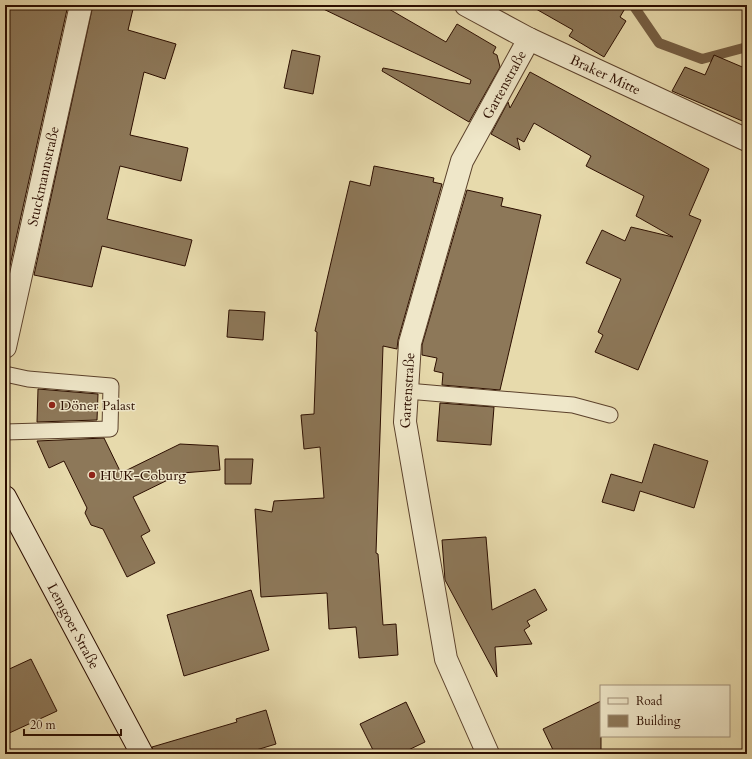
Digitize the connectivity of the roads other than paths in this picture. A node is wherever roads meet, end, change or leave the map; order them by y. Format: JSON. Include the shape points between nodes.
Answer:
{"nodes":[{"id":1,"x":81,"y":5,"type":"edge"},
{"id":2,"x":466,"y":5,"type":"edge"},
{"id":3,"x":529,"y":39,"type":"junction"},
{"id":4,"x":747,"y":140,"type":"edge"},
{"id":5,"x":5,"y":347,"type":"edge"},
{"id":6,"x":5,"y":374,"type":"edge"},
{"id":7,"x":407,"y":391,"type":"junction"},
{"id":8,"x":610,"y":415,"type":"dead end"},
{"id":9,"x":5,"y":432,"type":"edge"},
{"id":10,"x":5,"y":497,"type":"edge"},
{"id":11,"x":142,"y":754,"type":"edge"},
{"id":12,"x":488,"y":754,"type":"edge"}],
"edges":[{"from":1,"to":5,"type":"street","name":"Stuckmannstraße"},
{"from":2,"to":3,"type":"street","name":"Braker Mitte"},
{"from":3,"to":4,"type":"street","name":"Braker Mitte"},
{"from":3,"to":7,"type":"street","name":"Gartenstraße","via":[[462,161],[410,343]]},
{"from":6,"to":9,"type":"lane","via":[[28,380],[111,386],[111,393],[110,429]]},
{"from":7,"to":8,"type":"lane","via":[[573,405]]},
{"from":7,"to":12,"type":"street","name":"Gartenstraße","via":[[405,422],[446,659]]},
{"from":10,"to":11,"type":"street","name":"Lemgoer Straße"}]}
